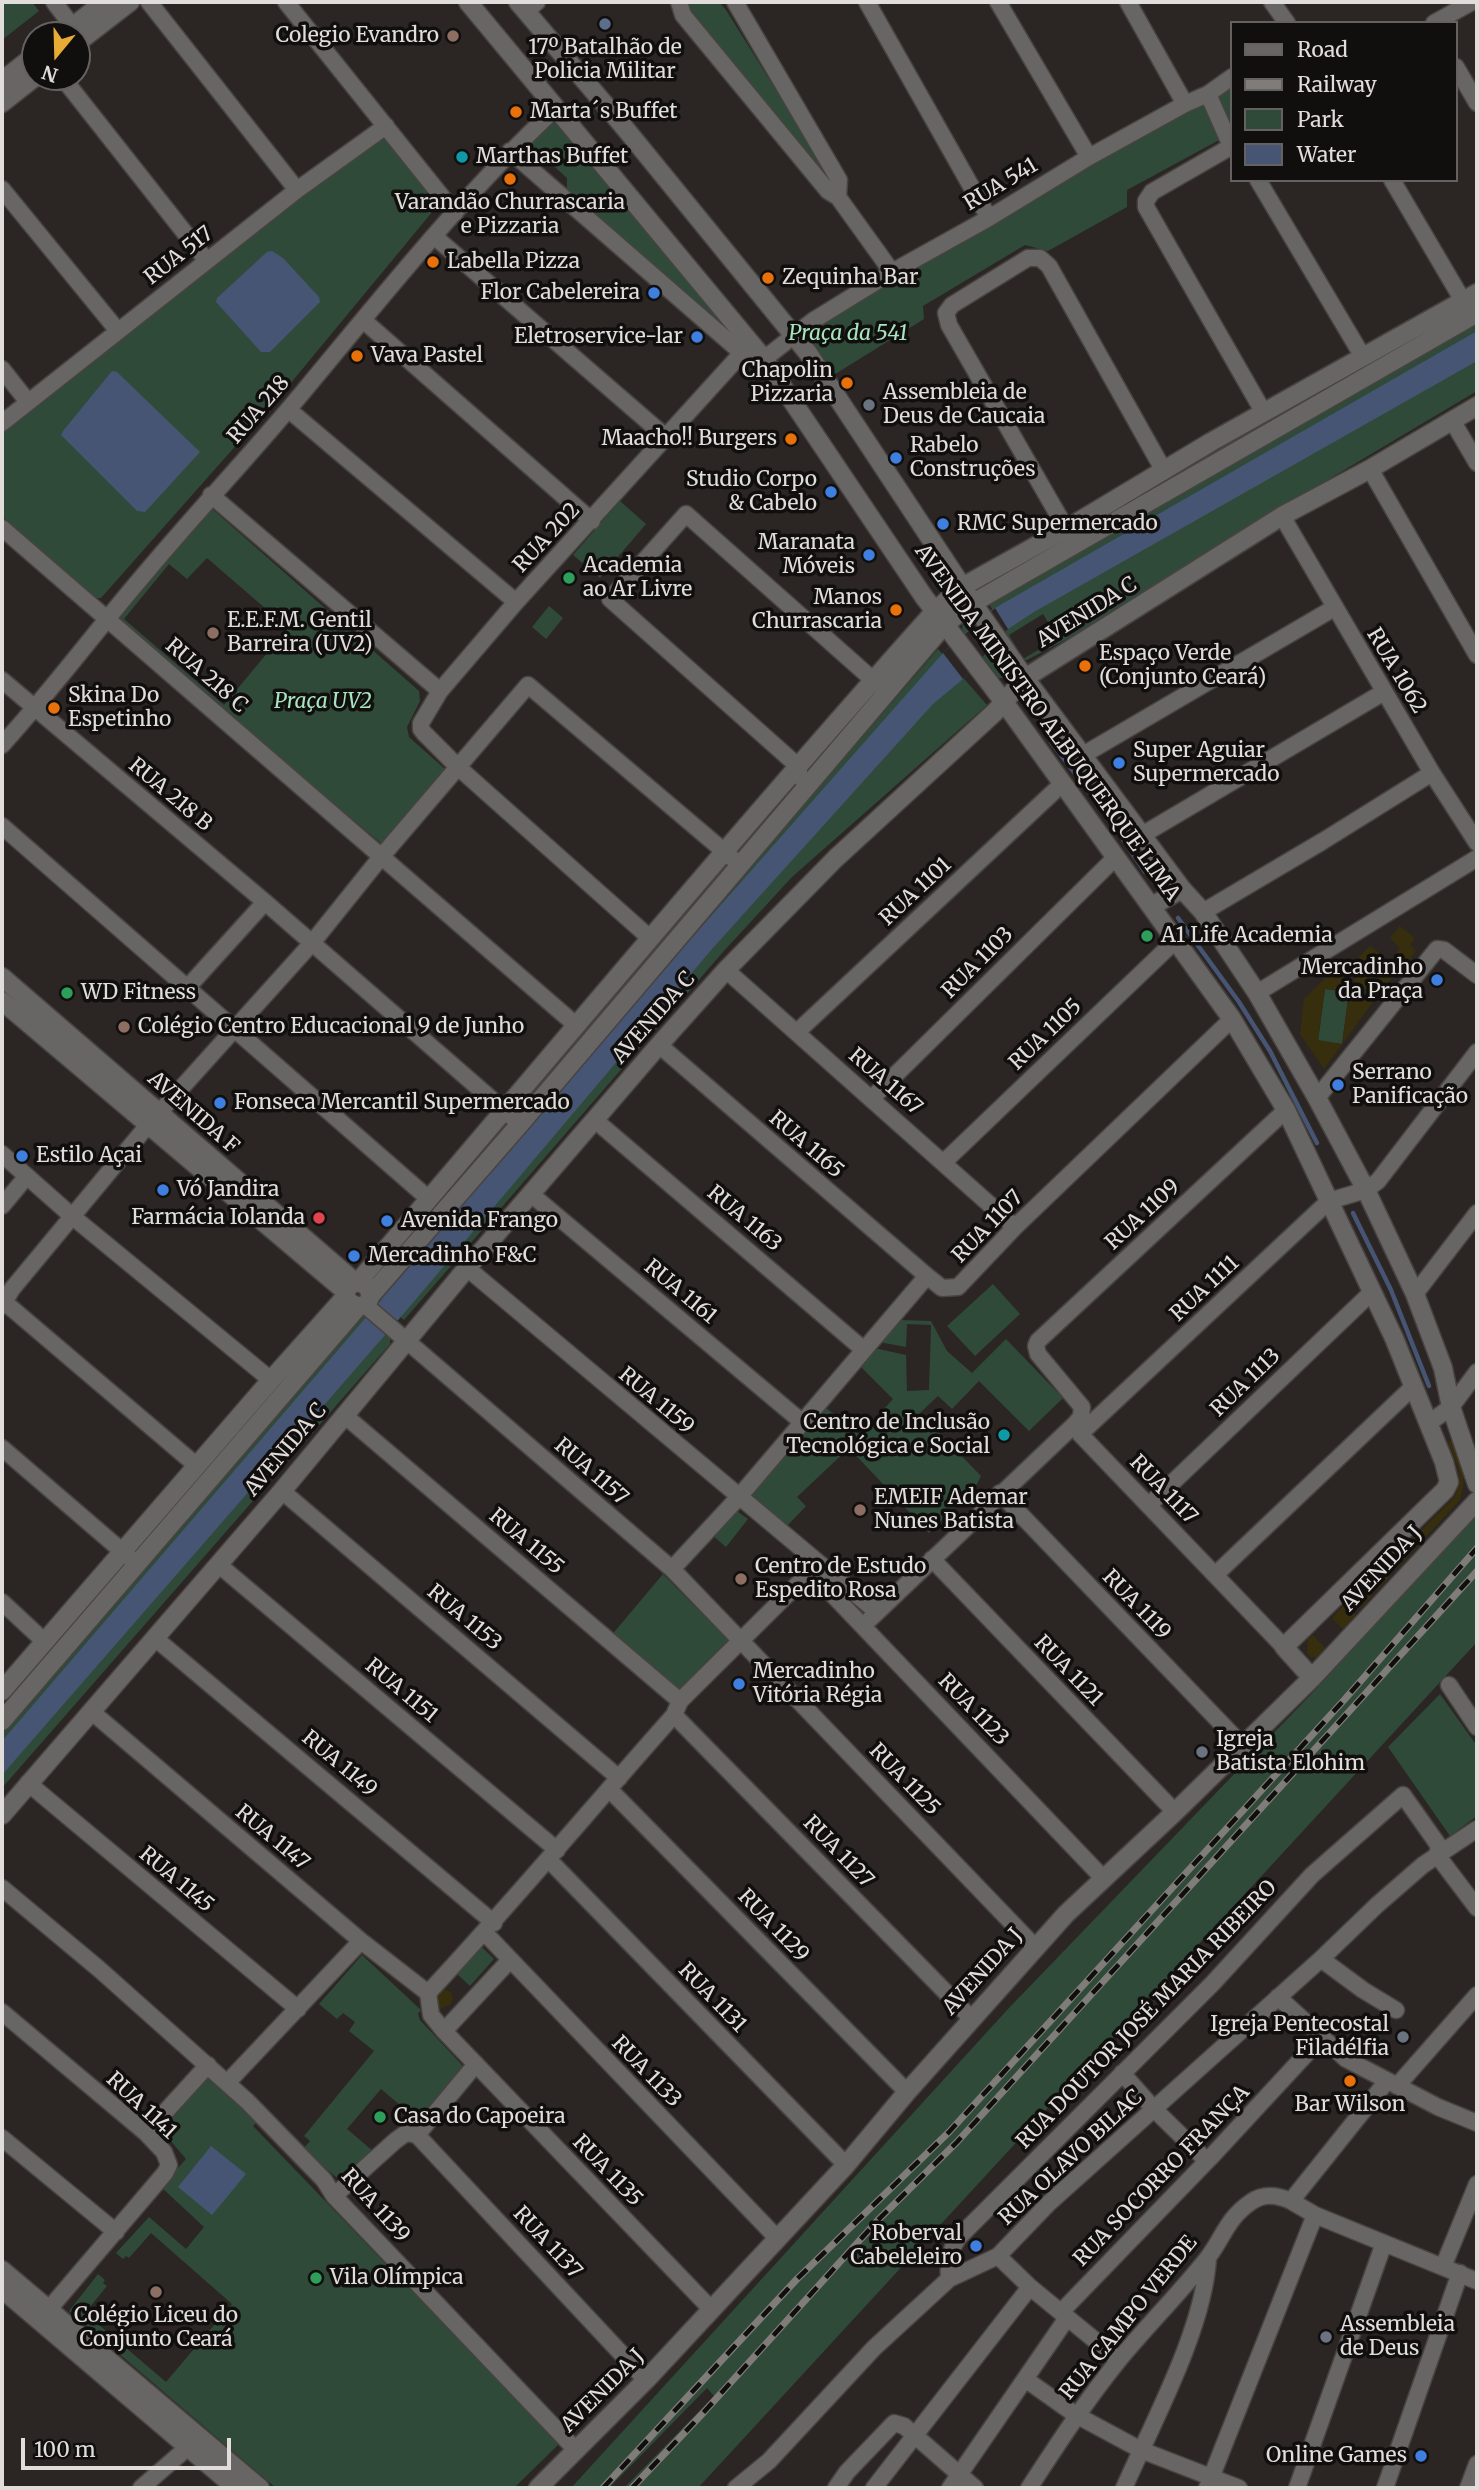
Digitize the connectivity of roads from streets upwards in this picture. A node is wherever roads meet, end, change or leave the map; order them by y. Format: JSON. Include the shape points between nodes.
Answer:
{"nodes":[{"id":1,"x":54,"y":2,"type":"edge"},
{"id":2,"x":131,"y":2,"type":"edge"},
{"id":3,"x":149,"y":2,"type":"edge"},
{"id":4,"x":286,"y":2,"type":"edge"},
{"id":5,"x":468,"y":2,"type":"edge"},
{"id":6,"x":679,"y":2,"type":"edge"},
{"id":7,"x":735,"y":2,"type":"edge"},
{"id":8,"x":867,"y":2,"type":"edge"},
{"id":9,"x":998,"y":2,"type":"edge"},
{"id":10,"x":1128,"y":2,"type":"edge"},
{"id":11,"x":1272,"y":2,"type":"edge"},
{"id":12,"x":1472,"y":2,"type":"edge"},
{"id":13,"x":527,"y":5,"type":"edge"},
{"id":14,"x":100,"y":11,"type":"edge"},
{"id":15,"x":64,"y":21,"type":"edge"},
{"id":16,"x":1286,"y":21,"type":"edge"},
{"id":17,"x":1438,"y":21,"type":"edge"},
{"id":18,"x":21,"y":66,"type":"edge"},
{"id":19,"x":1458,"y":70,"type":"edge"},
{"id":20,"x":1230,"y":78,"type":"edge"},
{"id":21,"x":2,"y":82,"type":"edge"},
{"id":22,"x":21,"y":88,"type":"edge"},
{"id":23,"x":73,"y":91,"type":"edge"},
{"id":24,"x":1208,"y":94,"type":"junction"},
{"id":25,"x":2,"y":103,"type":"edge"},
{"id":26,"x":1477,"y":103,"type":"edge"},
{"id":27,"x":1185,"y":104,"type":"junction"},
{"id":28,"x":556,"y":108,"type":"junction"},
{"id":29,"x":386,"y":126,"type":"junction"},
{"id":30,"x":1230,"y":142,"type":"edge"},
{"id":31,"x":1230,"y":147,"type":"edge"},
{"id":32,"x":510,"y":151,"type":"junction"},
{"id":33,"x":1088,"y":157,"type":"junction"},
{"id":34,"x":1259,"y":182,"type":"edge"},
{"id":35,"x":1393,"y":182,"type":"edge"},
{"id":36,"x":2,"y":189,"type":"edge"},
{"id":37,"x":297,"y":190,"type":"junction"},
{"id":38,"x":838,"y":197,"type":"junction"},
{"id":39,"x":455,"y":213,"type":"junction"},
{"id":40,"x":989,"y":218,"type":"junction"},
{"id":41,"x":435,"y":237,"type":"junction"},
{"id":42,"x":207,"y":261,"type":"junction"},
{"id":43,"x":892,"y":272,"type":"junction"},
{"id":44,"x":1472,"y":306,"type":"edge"},
{"id":45,"x":363,"y":320,"type":"junction"},
{"id":46,"x":118,"y":331,"type":"junction"},
{"id":47,"x":795,"y":335,"type":"junction"},
{"id":48,"x":754,"y":353,"type":"junction"},
{"id":49,"x":1363,"y":357,"type":"junction"},
{"id":50,"x":2,"y":369,"type":"edge"},
{"id":51,"x":28,"y":402,"type":"junction"},
{"id":52,"x":1477,"y":406,"type":"edge"},
{"id":53,"x":289,"y":410,"type":"junction"},
{"id":54,"x":1264,"y":412,"type":"junction"},
{"id":55,"x":1452,"y":422,"type":"junction"},
{"id":56,"x":2,"y":424,"type":"edge"},
{"id":57,"x":667,"y":438,"type":"junction"},
{"id":58,"x":1211,"y":442,"type":"junction"},
{"id":59,"x":1223,"y":460,"type":"junction"},
{"id":60,"x":1477,"y":463,"type":"edge"},
{"id":61,"x":1370,"y":469,"type":"junction"},
{"id":62,"x":1164,"y":471,"type":"junction"},
{"id":63,"x":211,"y":495,"type":"junction"},
{"id":64,"x":1282,"y":516,"type":"junction"},
{"id":65,"x":592,"y":521,"type":"junction"},
{"id":66,"x":2,"y":527,"type":"edge"},
{"id":67,"x":1071,"y":537,"type":"junction"},
{"id":68,"x":962,"y":587,"type":"junction"},
{"id":69,"x":516,"y":603,"type":"junction"},
{"id":70,"x":1334,"y":608,"type":"junction"},
{"id":71,"x":978,"y":610,"type":"junction"},
{"id":72,"x":108,"y":617,"type":"junction"},
{"id":73,"x":940,"y":617,"type":"junction"},
{"id":74,"x":1477,"y":655,"type":"edge"},
{"id":75,"x":1025,"y":678,"type":"junction"},
{"id":76,"x":2,"y":680,"type":"edge"},
{"id":77,"x":880,"y":686,"type":"junction"},
{"id":78,"x":440,"y":691,"type":"junction"},
{"id":79,"x":1384,"y":692,"type":"junction"},
{"id":80,"x":1004,"y":702,"type":"junction"},
{"id":81,"x":35,"y":709,"type":"junction"},
{"id":82,"x":2,"y":746,"type":"edge"},
{"id":83,"x":1083,"y":755,"type":"junction"},
{"id":84,"x":459,"y":768,"type":"junction"},
{"id":85,"x":1432,"y":773,"type":"junction"},
{"id":86,"x":804,"y":774,"type":"junction"},
{"id":87,"x":1063,"y":783,"type":"junction"},
{"id":88,"x":1473,"y":824,"type":"edge"},
{"id":89,"x":2,"y":826,"type":"edge"},
{"id":90,"x":1142,"y":835,"type":"junction"},
{"id":91,"x":1477,"y":844,"type":"edge"},
{"id":92,"x":724,"y":850,"type":"junction"},
{"id":93,"x":381,"y":857,"type":"junction"},
{"id":94,"x":1115,"y":858,"type":"junction"},
{"id":95,"x":1475,"y":860,"type":"edge"},
{"id":96,"x":739,"y":864,"type":"junction"},
{"id":97,"x":1182,"y":889,"type":"junction"},
{"id":98,"x":265,"y":902,"type":"junction"},
{"id":99,"x":1152,"y":906,"type":"junction"},
{"id":100,"x":1203,"y":912,"type":"junction"},
{"id":101,"x":650,"y":939,"type":"junction"},
{"id":102,"x":1177,"y":939,"type":"junction"},
{"id":103,"x":312,"y":943,"type":"junction"},
{"id":104,"x":726,"y":970,"type":"junction"},
{"id":105,"x":1477,"y":975,"type":"edge"},
{"id":106,"x":2,"y":977,"type":"edge"},
{"id":107,"x":188,"y":987,"type":"junction"},
{"id":108,"x":1257,"y":993,"type":"junction"},
{"id":109,"x":2,"y":1000,"type":"edge"},
{"id":110,"x":1233,"y":1018,"type":"junction"},
{"id":111,"x":578,"y":1026,"type":"junction"},
{"id":112,"x":235,"y":1028,"type":"junction"},
{"id":113,"x":797,"y":1032,"type":"junction"},
{"id":114,"x":659,"y":1045,"type":"junction"},
{"id":115,"x":1477,"y":1052,"type":"edge"},
{"id":116,"x":1317,"y":1098,"type":"junction"},
{"id":117,"x":871,"y":1099,"type":"junction"},
{"id":118,"x":1286,"y":1110,"type":"junction"},
{"id":119,"x":504,"y":1111,"type":"junction"},
{"id":120,"x":154,"y":1119,"type":"junction"},
{"id":121,"x":596,"y":1121,"type":"junction"},
{"id":122,"x":520,"y":1124,"type":"junction"},
{"id":123,"x":2,"y":1154,"type":"edge"},
{"id":124,"x":944,"y":1162,"type":"junction"},
{"id":125,"x":27,"y":1176,"type":"junction"},
{"id":126,"x":1366,"y":1190,"type":"junction"},
{"id":127,"x":531,"y":1195,"type":"junction"},
{"id":128,"x":429,"y":1199,"type":"junction"},
{"id":129,"x":1329,"y":1200,"type":"junction"},
{"id":130,"x":2,"y":1206,"type":"edge"},
{"id":131,"x":1477,"y":1213,"type":"edge"},
{"id":132,"x":73,"y":1217,"type":"junction"},
{"id":133,"x":1015,"y":1227,"type":"junction"},
{"id":134,"x":467,"y":1268,"type":"junction"},
{"id":135,"x":927,"y":1276,"type":"junction"},
{"id":136,"x":1372,"y":1292,"type":"junction"},
{"id":137,"x":1415,"y":1294,"type":"junction"},
{"id":138,"x":359,"y":1297,"type":"junction"},
{"id":139,"x":3,"y":1303,"type":"edge"},
{"id":140,"x":401,"y":1336,"type":"junction"},
{"id":141,"x":864,"y":1350,"type":"junction"},
{"id":142,"x":1477,"y":1372,"type":"edge"},
{"id":143,"x":271,"y":1380,"type":"junction"},
{"id":144,"x":1414,"y":1387,"type":"junction"},
{"id":145,"x":1451,"y":1407,"type":"junction"},
{"id":146,"x":344,"y":1415,"type":"junction"},
{"id":147,"x":802,"y":1422,"type":"junction"},
{"id":148,"x":1429,"y":1423,"type":"junction"},
{"id":149,"x":1077,"y":1429,"type":"junction"},
{"id":150,"x":2,"y":1448,"type":"edge"},
{"id":151,"x":197,"y":1466,"type":"junction"},
{"id":152,"x":1477,"y":1485,"type":"edge"},
{"id":153,"x":282,"y":1491,"type":"junction"},
{"id":154,"x":1000,"y":1493,"type":"junction"},
{"id":155,"x":738,"y":1497,"type":"junction"},
{"id":156,"x":1477,"y":1501,"type":"edge"},
{"id":157,"x":1149,"y":1506,"type":"junction"},
{"id":158,"x":122,"y":1552,"type":"junction"},
{"id":159,"x":932,"y":1559,"type":"junction"},
{"id":160,"x":137,"y":1564,"type":"junction"},
{"id":161,"x":219,"y":1565,"type":"junction"},
{"id":162,"x":814,"y":1568,"type":"junction"},
{"id":163,"x":672,"y":1569,"type":"junction"},
{"id":164,"x":1215,"y":1575,"type":"junction"},
{"id":165,"x":2,"y":1602,"type":"edge"},
{"id":166,"x":876,"y":1611,"type":"junction"},
{"id":167,"x":863,"y":1626,"type":"junction"},
{"id":168,"x":156,"y":1639,"type":"junction"},
{"id":169,"x":742,"y":1640,"type":"junction"},
{"id":170,"x":45,"y":1642,"type":"junction"},
{"id":171,"x":1284,"y":1647,"type":"junction"},
{"id":172,"x":1312,"y":1678,"type":"junction"},
{"id":173,"x":1449,"y":1685,"type":"dead end"},
{"id":174,"x":2,"y":1691,"type":"edge"},
{"id":175,"x":677,"y":1708,"type":"junction"},
{"id":176,"x":92,"y":1712,"type":"junction"},
{"id":177,"x":2,"y":1721,"type":"edge"},
{"id":178,"x":1477,"y":1727,"type":"edge"},
{"id":179,"x":1243,"y":1746,"type":"junction"},
{"id":180,"x":28,"y":1783,"type":"junction"},
{"id":181,"x":615,"y":1784,"type":"junction"},
{"id":182,"x":1174,"y":1812,"type":"junction"},
{"id":183,"x":2,"y":1815,"type":"edge"},
{"id":184,"x":1477,"y":1829,"type":"edge"},
{"id":185,"x":553,"y":1855,"type":"junction"},
{"id":186,"x":1437,"y":1855,"type":"junction"},
{"id":187,"x":1103,"y":1878,"type":"junction"},
{"id":188,"x":2,"y":1888,"type":"edge"},
{"id":189,"x":1477,"y":1908,"type":"edge"},
{"id":190,"x":489,"y":1928,"type":"junction"},
{"id":191,"x":361,"y":1941,"type":"junction"},
{"id":192,"x":1035,"y":1948,"type":"junction"},
{"id":193,"x":1321,"y":1959,"type":"junction"},
{"id":194,"x":510,"y":1960,"type":"junction"},
{"id":195,"x":428,"y":1993,"type":"junction"},
{"id":196,"x":1477,"y":1995,"type":"edge"},
{"id":197,"x":1278,"y":1997,"type":"junction"},
{"id":198,"x":298,"y":2008,"type":"junction"},
{"id":199,"x":1396,"y":2010,"type":"dead end"},
{"id":200,"x":2,"y":2012,"type":"edge"},
{"id":201,"x":972,"y":2019,"type":"junction"},
{"id":202,"x":444,"y":2031,"type":"junction"},
{"id":203,"x":1321,"y":2038,"type":"junction"},
{"id":204,"x":476,"y":2064,"type":"junction"},
{"id":205,"x":208,"y":2065,"type":"junction"},
{"id":206,"x":1122,"y":2073,"type":"junction"},
{"id":207,"x":227,"y":2083,"type":"junction"},
{"id":208,"x":1392,"y":2083,"type":"junction"},
{"id":209,"x":906,"y":2092,"type":"junction"},
{"id":210,"x":1154,"y":2109,"type":"junction"},
{"id":211,"x":1477,"y":2123,"type":"edge"},
{"id":212,"x":146,"y":2133,"type":"junction"},
{"id":213,"x":417,"y":2135,"type":"junction"},
{"id":214,"x":2,"y":2138,"type":"edge"},
{"id":215,"x":1207,"y":2161,"type":"junction"},
{"id":216,"x":846,"y":2165,"type":"junction"},
{"id":217,"x":1477,"y":2184,"type":"edge"},
{"id":218,"x":334,"y":2196,"type":"junction"},
{"id":219,"x":1291,"y":2201,"type":"junction"},
{"id":220,"x":1315,"y":2215,"type":"junction"},
{"id":221,"x":116,"y":2232,"type":"junction"},
{"id":222,"x":778,"y":2239,"type":"junction"},
{"id":223,"x":1384,"y":2243,"type":"junction"},
{"id":224,"x":998,"y":2256,"type":"junction"},
{"id":225,"x":1208,"y":2258,"type":"junction"},
{"id":226,"x":1443,"y":2267,"type":"junction"},
{"id":227,"x":2,"y":2270,"type":"edge"},
{"id":228,"x":1460,"y":2273,"type":"junction"},
{"id":229,"x":950,"y":2279,"type":"junction"},
{"id":230,"x":1477,"y":2281,"type":"edge"},
{"id":231,"x":1030,"y":2287,"type":"junction"},
{"id":232,"x":2,"y":2289,"type":"edge"},
{"id":233,"x":49,"y":2309,"type":"junction"},
{"id":234,"x":712,"y":2311,"type":"junction"},
{"id":235,"x":1064,"y":2315,"type":"junction"},
{"id":236,"x":1119,"y":2360,"type":"junction"},
{"id":237,"x":1025,"y":2379,"type":"junction"},
{"id":238,"x":646,"y":2380,"type":"junction"},
{"id":239,"x":1076,"y":2415,"type":"junction"},
{"id":240,"x":915,"y":2435,"type":"junction"},
{"id":241,"x":187,"y":2448,"type":"junction"},
{"id":242,"x":576,"y":2450,"type":"junction"},
{"id":243,"x":1141,"y":2451,"type":"junction"},
{"id":244,"x":1477,"y":2464,"type":"edge"},
{"id":245,"x":226,"y":2470,"type":"junction"},
{"id":246,"x":954,"y":2482,"type":"edge"},
{"id":247,"x":1209,"y":2483,"type":"edge"},
{"id":248,"x":141,"y":2488,"type":"edge"},
{"id":249,"x":236,"y":2488,"type":"edge"},
{"id":250,"x":260,"y":2488,"type":"edge"},
{"id":251,"x":538,"y":2488,"type":"edge"},
{"id":252,"x":736,"y":2488,"type":"edge"},
{"id":253,"x":836,"y":2488,"type":"edge"},
{"id":254,"x":874,"y":2488,"type":"edge"},
{"id":255,"x":975,"y":2488,"type":"edge"},
{"id":256,"x":1029,"y":2488,"type":"edge"},
{"id":257,"x":1124,"y":2488,"type":"edge"},
{"id":258,"x":1239,"y":2488,"type":"edge"},
{"id":259,"x":1297,"y":2488,"type":"edge"},
{"id":260,"x":1385,"y":2488,"type":"edge"},
{"id":261,"x":1468,"y":2488,"type":"edge"}],
"edges":[{"from":1,"to":15,"type":"street"},
{"from":2,"to":14,"type":"street"},
{"from":3,"to":37,"type":"street"},
{"from":4,"to":29,"type":"street"},
{"from":5,"to":28,"type":"street","name":"AVENIDA MINISTRO ALBUQUERQUE LIMA"},
{"from":6,"to":38,"type":"street","via":[[683,15],[828,191]]},
{"from":7,"to":38,"type":"street","via":[[839,180]]},
{"from":8,"to":40,"type":"street"},
{"from":9,"to":33,"type":"street"},
{"from":10,"to":27,"type":"street"},
{"from":11,"to":16,"type":"street"},
{"from":12,"to":17,"type":"street"},
{"from":13,"to":47,"type":"street","name":"AVENIDA MINISTRO ALBUQUERQUE LIMA"},
{"from":18,"to":21,"type":"street"},
{"from":19,"to":26,"type":"street"},
{"from":20,"to":24,"type":"street","name":"RUA 541"},
{"from":22,"to":25,"type":"street"},
{"from":23,"to":42,"type":"street"},
{"from":24,"to":27,"type":"street","name":"RUA 541"},
{"from":24,"to":30,"type":"street"},
{"from":27,"to":33,"type":"street","name":"RUA 541"},
{"from":28,"to":32,"type":"street","name":"RUA 218"},
{"from":28,"to":48,"type":"street","name":"AVENIDA MINISTRO ALBUQUERQUE LIMA"},
{"from":29,"to":37,"type":"street","name":"RUA 517"},
{"from":29,"to":39,"type":"street"},
{"from":31,"to":54,"type":"street","via":[[1152,192],[1146,201]]},
{"from":32,"to":39,"type":"street","name":"RUA 218"},
{"from":32,"to":48,"type":"street"},
{"from":33,"to":40,"type":"street","name":"RUA 541"},
{"from":34,"to":49,"type":"street"},
{"from":35,"to":44,"type":"street"},
{"from":36,"to":46,"type":"street"},
{"from":37,"to":42,"type":"street","name":"RUA 517"},
{"from":38,"to":43,"type":"street"},
{"from":39,"to":41,"type":"street","name":"RUA 218"},
{"from":40,"to":43,"type":"street","name":"RUA 541"},
{"from":41,"to":45,"type":"street","name":"RUA 218"},
{"from":41,"to":57,"type":"street"},
{"from":42,"to":46,"type":"street","name":"RUA 517"},
{"from":43,"to":47,"type":"street","name":"RUA 541"},
{"from":44,"to":49,"type":"street","name":"AVENIDA C"},
{"from":44,"to":59,"type":"street","name":"AVENIDA C"},
{"from":45,"to":53,"type":"street","name":"RUA 218"},
{"from":45,"to":65,"type":"street"},
{"from":46,"to":51,"type":"street","name":"RUA 517"},
{"from":47,"to":48,"type":"street","name":"RUA 541"},
{"from":47,"to":68,"type":"street","name":"AVENIDA MINISTRO ALBUQUERQUE LIMA"},
{"from":48,"to":57,"type":"street","name":"RUA 202"},
{"from":48,"to":73,"type":"street","name":"AVENIDA MINISTRO ALBUQUERQUE LIMA"},
{"from":49,"to":54,"type":"street","name":"AVENIDA C"},
{"from":50,"to":51,"type":"street"},
{"from":51,"to":56,"type":"street","name":"RUA 517"},
{"from":52,"to":55,"type":"street","name":"AVENIDA C"},
{"from":53,"to":63,"type":"street","name":"RUA 218"},
{"from":53,"to":69,"type":"street"},
{"from":54,"to":58,"type":"street","name":"AVENIDA C"},
{"from":55,"to":60,"type":"street"},
{"from":55,"to":61,"type":"street","name":"AVENIDA C"},
{"from":57,"to":65,"type":"street","name":"RUA 202"},
{"from":58,"to":59,"type":"street"},
{"from":58,"to":62,"type":"street","name":"AVENIDA C"},
{"from":59,"to":67,"type":"street","name":"AVENIDA C"},
{"from":61,"to":64,"type":"street","name":"AVENIDA C"},
{"from":61,"to":74,"type":"street"},
{"from":62,"to":67,"type":"street","name":"AVENIDA C"},
{"from":62,"to":67,"type":"street","via":[[1049,265],[1040,258],[1028,258],[952,305],[946,313],[949,325]]},
{"from":63,"to":72,"type":"street","name":"RUA 218"},
{"from":63,"to":78,"type":"street"},
{"from":64,"to":70,"type":"street","name":"RUA 1062"},
{"from":64,"to":75,"type":"street","name":"AVENIDA C"},
{"from":65,"to":69,"type":"street","name":"RUA 202"},
{"from":66,"to":72,"type":"street","name":"RUA 218 C"},
{"from":67,"to":68,"type":"street","name":"AVENIDA C"},
{"from":67,"to":71,"type":"street","name":"AVENIDA C"},
{"from":68,"to":71,"type":"street","name":"AVENIDA MINISTRO ALBUQUERQUE LIMA"},
{"from":68,"to":73,"type":"street","name":"AVENIDA C"},
{"from":69,"to":78,"type":"street","name":"RUA 202"},
{"from":70,"to":79,"type":"street","name":"RUA 1062"},
{"from":70,"to":83,"type":"street"},
{"from":71,"to":73,"type":"street","name":"AVENIDA C"},
{"from":71,"to":75,"type":"street","name":"AVENIDA MINISTRO ALBUQUERQUE LIMA"},
{"from":72,"to":81,"type":"street","name":"RUA 218"},
{"from":72,"to":93,"type":"street","name":"RUA 218 C"},
{"from":73,"to":77,"type":"street","name":"AVENIDA C"},
{"from":73,"to":80,"type":"street","name":"AVENIDA MINISTRO ALBUQUERQUE LIMA"},
{"from":75,"to":80,"type":"street","name":"AVENIDA C"},
{"from":75,"to":83,"type":"street","name":"AVENIDA MINISTRO ALBUQUERQUE LIMA"},
{"from":76,"to":81,"type":"street","name":"RUA 218 B"},
{"from":77,"to":86,"type":"street","name":"AVENIDA C"},
{"from":77,"to":86,"type":"street","via":[[686,514],[610,599]]},
{"from":78,"to":84,"type":"street","name":"RUA 202","via":[[421,729]]},
{"from":79,"to":85,"type":"street","name":"RUA 1062"},
{"from":79,"to":90,"type":"street"},
{"from":80,"to":87,"type":"street","name":"AVENIDA MINISTRO ALBUQUERQUE LIMA"},
{"from":80,"to":104,"type":"street","name":"AVENIDA C","via":[[836,858]]},
{"from":81,"to":82,"type":"street","name":"RUA 218"},
{"from":81,"to":98,"type":"street","name":"RUA 218 B"},
{"from":83,"to":90,"type":"street","name":"AVENIDA MINISTRO ALBUQUERQUE LIMA"},
{"from":84,"to":92,"type":"street","via":[[528,685]]},
{"from":84,"to":93,"type":"street"},
{"from":84,"to":101,"type":"street"},
{"from":85,"to":88,"type":"street","name":"RUA 1062"},
{"from":85,"to":100,"type":"street"},
{"from":86,"to":92,"type":"street","name":"AVENIDA C"},
{"from":86,"to":96,"type":"street","name":"AVENIDA C"},
{"from":87,"to":94,"type":"street","name":"AVENIDA MINISTRO ALBUQUERQUE LIMA"},
{"from":87,"to":113,"type":"street","name":"RUA 1101"},
{"from":88,"to":91,"type":"street","name":"RUA 1062"},
{"from":89,"to":107,"type":"street"},
{"from":90,"to":97,"type":"street","name":"AVENIDA MINISTRO ALBUQUERQUE LIMA"},
{"from":92,"to":96,"type":"street"},
{"from":92,"to":101,"type":"street","name":"AVENIDA C"},
{"from":93,"to":103,"type":"street"},
{"from":93,"to":111,"type":"street","name":"RUA 218 C"},
{"from":94,"to":99,"type":"street","name":"AVENIDA MINISTRO ALBUQUERQUE LIMA"},
{"from":94,"to":117,"type":"street","name":"RUA 1103"},
{"from":95,"to":108,"type":"street"},
{"from":96,"to":122,"type":"street","name":"AVENIDA C"},
{"from":97,"to":99,"type":"street"},
{"from":97,"to":100,"type":"street","name":"AVENIDA MINISTRO ALBUQUERQUE LIMA"},
{"from":98,"to":103,"type":"street","name":"RUA 218 B"},
{"from":98,"to":107,"type":"street"},
{"from":99,"to":102,"type":"street","name":"AVENIDA MINISTRO ALBUQUERQUE LIMA"},
{"from":100,"to":108,"type":"street","name":"AVENIDA MINISTRO ALBUQUERQUE LIMA"},
{"from":101,"to":111,"type":"street","name":"AVENIDA C"},
{"from":102,"to":110,"type":"street","name":"AVENIDA MINISTRO ALBUQUERQUE LIMA"},
{"from":102,"to":124,"type":"street","name":"RUA 1105"},
{"from":103,"to":112,"type":"street"},
{"from":103,"to":119,"type":"street","name":"RUA 218 B"},
{"from":104,"to":113,"type":"street","name":"RUA 1167"},
{"from":104,"to":114,"type":"street","name":"AVENIDA C"},
{"from":105,"to":116,"type":"street","via":[[1437,949]]},
{"from":106,"to":120,"type":"street","name":"AVENIDA F"},
{"from":107,"to":112,"type":"street"},
{"from":108,"to":116,"type":"street","name":"AVENIDA MINISTRO ALBUQUERQUE LIMA"},
{"from":109,"to":120,"type":"street","name":"AVENIDA F"},
{"from":110,"to":118,"type":"street","name":"AVENIDA MINISTRO ALBUQUERQUE LIMA"},
{"from":110,"to":133,"type":"street","name":"RUA 1107"},
{"from":111,"to":119,"type":"street","name":"AVENIDA C"},
{"from":112,"to":120,"type":"street"},
{"from":112,"to":128,"type":"street"},
{"from":113,"to":117,"type":"street","name":"RUA 1167"},
{"from":114,"to":121,"type":"street","name":"AVENIDA C"},
{"from":114,"to":135,"type":"street","name":"RUA 1165"},
{"from":115,"to":126,"type":"street","via":[[1378,1181]]},
{"from":116,"to":126,"type":"street","name":"AVENIDA MINISTRO ALBUQUERQUE LIMA"},
{"from":117,"to":124,"type":"street","name":"RUA 1167"},
{"from":118,"to":129,"type":"street","name":"AVENIDA MINISTRO ALBUQUERQUE LIMA"},
{"from":118,"to":149,"type":"street","name":"RUA 1109","via":[[1038,1340],[1038,1354],[1083,1407]]},
{"from":119,"to":122,"type":"street","name":"RUA 218 B"},
{"from":119,"to":128,"type":"street","name":"AVENIDA C"},
{"from":120,"to":132,"type":"street"},
{"from":120,"to":138,"type":"street","name":"AVENIDA F"},
{"from":121,"to":127,"type":"street","name":"AVENIDA C"},
{"from":121,"to":141,"type":"street","name":"RUA 1163"},
{"from":122,"to":138,"type":"street","name":"AVENIDA C"},
{"from":123,"to":125,"type":"street"},
{"from":124,"to":133,"type":"street","name":"RUA 1167"},
{"from":125,"to":130,"type":"street"},
{"from":125,"to":132,"type":"street"},
{"from":126,"to":129,"type":"street","name":"RUA 1111"},
{"from":126,"to":137,"type":"street","name":"AVENIDA MINISTRO ALBUQUERQUE LIMA"},
{"from":127,"to":134,"type":"street","name":"AVENIDA C"},
{"from":127,"to":147,"type":"street","name":"RUA 1161"},
{"from":128,"to":138,"type":"street","name":"AVENIDA C"},
{"from":129,"to":136,"type":"street","name":"AVENIDA MINISTRO ALBUQUERQUE LIMA"},
{"from":129,"to":149,"type":"street","name":"RUA 1111"},
{"from":131,"to":137,"type":"street"},
{"from":132,"to":139,"type":"street"},
{"from":132,"to":143,"type":"street"},
{"from":133,"to":135,"type":"street","name":"RUA 1107","via":[[958,1287],[942,1288]]},
{"from":134,"to":140,"type":"street","name":"AVENIDA C"},
{"from":134,"to":155,"type":"street","name":"RUA 1159"},
{"from":135,"to":141,"type":"street"},
{"from":136,"to":144,"type":"street","name":"AVENIDA MINISTRO ALBUQUERQUE LIMA"},
{"from":136,"to":157,"type":"street","name":"RUA 1113"},
{"from":137,"to":145,"type":"street","name":"AVENIDA MINISTRO ALBUQUERQUE LIMA","via":[[1443,1368]]},
{"from":138,"to":140,"type":"street","name":"RUA 1157"},
{"from":138,"to":143,"type":"street","name":"AVENIDA C"},
{"from":138,"to":160,"type":"street","name":"AVENIDA C"},
{"from":139,"to":151,"type":"street"},
{"from":140,"to":146,"type":"street","name":"AVENIDA C"},
{"from":140,"to":163,"type":"street","name":"RUA 1157"},
{"from":141,"to":147,"type":"street"},
{"from":142,"to":145,"type":"street"},
{"from":143,"to":151,"type":"street","name":"AVENIDA C"},
{"from":144,"to":148,"type":"street","name":"AVENIDA MINISTRO ALBUQUERQUE LIMA"},
{"from":144,"to":164,"type":"street"},
{"from":145,"to":148,"type":"street"},
{"from":145,"to":152,"type":"street","name":"AVENIDA MINISTRO ALBUQUERQUE LIMA"},
{"from":146,"to":153,"type":"street","name":"AVENIDA C"},
{"from":146,"to":175,"type":"street","name":"RUA 1155"},
{"from":147,"to":155,"type":"street"},
{"from":148,"to":171,"type":"street","name":"AVENIDA MINISTRO ALBUQUERQUE LIMA","via":[[1449,1474],[1445,1490]]},
{"from":149,"to":154,"type":"street","name":"RUA 1111"},
{"from":149,"to":157,"type":"street","name":"RUA 1117"},
{"from":150,"to":158,"type":"street"},
{"from":151,"to":158,"type":"street","name":"AVENIDA C"},
{"from":153,"to":161,"type":"street","name":"AVENIDA C"},
{"from":153,"to":181,"type":"street","name":"RUA 1153"},
{"from":154,"to":159,"type":"street","name":"RUA 1111"},
{"from":154,"to":179,"type":"street","name":"RUA 1119"},
{"from":155,"to":162,"type":"street","name":"RUA 1159"},
{"from":155,"to":163,"type":"street"},
{"from":156,"to":172,"type":"street","name":"AVENIDA J"},
{"from":157,"to":164,"type":"street","name":"RUA 1117"},
{"from":158,"to":160,"type":"street"},
{"from":158,"to":170,"type":"street","name":"AVENIDA C"},
{"from":159,"to":166,"type":"street","name":"RUA 1111"},
{"from":159,"to":182,"type":"street","name":"RUA 1121"},
{"from":160,"to":177,"type":"street","name":"AVENIDA C"},
{"from":161,"to":168,"type":"street","name":"AVENIDA C"},
{"from":161,"to":185,"type":"street","name":"RUA 1151"},
{"from":162,"to":166,"type":"street","name":"RUA 1159"},
{"from":162,"to":167,"type":"street","name":"RUA 1123"},
{"from":162,"to":169,"type":"street"},
{"from":163,"to":169,"type":"street","name":"RUA 1157"},
{"from":164,"to":171,"type":"street","name":"RUA 1117"},
{"from":165,"to":170,"type":"street"},
{"from":166,"to":167,"type":"street","name":"RUA 1111"},
{"from":167,"to":187,"type":"street","name":"RUA 1123"},
{"from":168,"to":176,"type":"street","name":"AVENIDA C"},
{"from":168,"to":190,"type":"street","name":"RUA 1149"},
{"from":169,"to":175,"type":"street"},
{"from":169,"to":192,"type":"street","name":"RUA 1125"},
{"from":170,"to":174,"type":"street","name":"AVENIDA C"},
{"from":171,"to":172,"type":"street"},
{"from":172,"to":179,"type":"street","name":"AVENIDA J"},
{"from":173,"to":178,"type":"street"},
{"from":175,"to":181,"type":"street"},
{"from":175,"to":201,"type":"street","name":"RUA 1127"},
{"from":176,"to":180,"type":"street","name":"AVENIDA C"},
{"from":176,"to":191,"type":"street","name":"RUA 1147"},
{"from":179,"to":182,"type":"street","name":"AVENIDA J"},
{"from":180,"to":183,"type":"street","name":"AVENIDA C"},
{"from":180,"to":198,"type":"street","name":"RUA 1145"},
{"from":181,"to":185,"type":"street"},
{"from":181,"to":209,"type":"street","name":"RUA 1129"},
{"from":182,"to":187,"type":"street","name":"AVENIDA J"},
{"from":184,"to":186,"type":"street","name":"RUA OLAVO BILAC"},
{"from":185,"to":190,"type":"street"},
{"from":185,"to":216,"type":"street","name":"RUA 1131"},
{"from":186,"to":189,"type":"street"},
{"from":186,"to":193,"type":"street","name":"RUA OLAVO BILAC"},
{"from":186,"to":206,"type":"street","name":"RUA DOUTOR JOSÉ MARIA RIBEIRO","via":[[1439,1846],[1403,1795],[1312,1875]]},
{"from":187,"to":192,"type":"street","name":"AVENIDA J"},
{"from":188,"to":205,"type":"street","name":"RUA 1139"},
{"from":190,"to":194,"type":"street","name":"RUA 1133"},
{"from":190,"to":195,"type":"street"},
{"from":191,"to":195,"type":"street","name":"RUA 1147"},
{"from":191,"to":198,"type":"street"},
{"from":192,"to":201,"type":"street","name":"AVENIDA J"},
{"from":193,"to":197,"type":"street","name":"RUA OLAVO BILAC"},
{"from":193,"to":199,"type":"street"},
{"from":194,"to":202,"type":"street"},
{"from":194,"to":222,"type":"street","name":"RUA 1133"},
{"from":195,"to":202,"type":"street","name":"RUA 1135","via":[[431,2015]]},
{"from":196,"to":208,"type":"street"},
{"from":197,"to":203,"type":"street"},
{"from":197,"to":210,"type":"street","name":"RUA OLAVO BILAC"},
{"from":198,"to":207,"type":"street"},
{"from":200,"to":212,"type":"street","name":"RUA 1141"},
{"from":201,"to":209,"type":"street","name":"AVENIDA J"},
{"from":202,"to":204,"type":"street","name":"RUA 1135"},
{"from":203,"to":208,"type":"street","via":[[1346,2059]]},
{"from":203,"to":215,"type":"street","name":"RUA SOCORRO FRANÇA"},
{"from":204,"to":213,"type":"street"},
{"from":204,"to":234,"type":"street","name":"RUA 1135"},
{"from":205,"to":207,"type":"street","name":"RUA 1139"},
{"from":205,"to":212,"type":"street"},
{"from":206,"to":210,"type":"street"},
{"from":206,"to":229,"type":"street","name":"RUA DOUTOR JOSÉ MARIA RIBEIRO","via":[[959,2236],[948,2262]]},
{"from":207,"to":218,"type":"street","name":"RUA 1139","via":[[324,2180]]},
{"from":208,"to":211,"type":"street"},
{"from":208,"to":219,"type":"street"},
{"from":209,"to":216,"type":"street","name":"AVENIDA J"},
{"from":210,"to":215,"type":"street"},
{"from":210,"to":224,"type":"street","name":"RUA OLAVO BILAC","via":[[1049,2203]]},
{"from":212,"to":221,"type":"street","name":"RUA 1141","via":[[164,2152],[169,2165]]},
{"from":213,"to":218,"type":"street","via":[[406,2133],[395,2141]]},
{"from":213,"to":238,"type":"street","name":"RUA 1137"},
{"from":214,"to":221,"type":"street"},
{"from":215,"to":235,"type":"street","name":"RUA SOCORRO FRANÇA"},
{"from":216,"to":222,"type":"street","name":"AVENIDA J"},
{"from":217,"to":226,"type":"street"},
{"from":218,"to":242,"type":"street","name":"RUA 1139"},
{"from":219,"to":220,"type":"street"},
{"from":219,"to":225,"type":"street","name":"RUA CAMPO VERDE","via":[[1264,2195],[1253,2200],[1230,2219]]},
{"from":220,"to":223,"type":"street"},
{"from":220,"to":247,"type":"street"},
{"from":221,"to":233,"type":"street","name":"RUA 1141"},
{"from":222,"to":234,"type":"street","name":"AVENIDA J"},
{"from":223,"to":226,"type":"street"},
{"from":223,"to":259,"type":"street"},
{"from":224,"to":229,"type":"street","name":"RUA OLAVO BILAC"},
{"from":224,"to":231,"type":"street"},
{"from":225,"to":236,"type":"street","name":"RUA CAMPO VERDE"},
{"from":225,"to":243,"type":"street","via":[[1205,2290],[1184,2353]]},
{"from":226,"to":228,"type":"street"},
{"from":227,"to":233,"type":"street"},
{"from":228,"to":230,"type":"street"},
{"from":228,"to":260,"type":"street"},
{"from":229,"to":252,"type":"street","name":"RUA OLAVO BILAC","via":[[874,2348],[769,2461]]},
{"from":231,"to":235,"type":"street"},
{"from":231,"to":240,"type":"street"},
{"from":232,"to":241,"type":"street"},
{"from":233,"to":245,"type":"street"},
{"from":234,"to":238,"type":"street","name":"AVENIDA J"},
{"from":235,"to":236,"type":"street"},
{"from":235,"to":237,"type":"street","name":"RUA SOCORRO FRANÇA"},
{"from":236,"to":239,"type":"street","name":"RUA CAMPO VERDE"},
{"from":237,"to":239,"type":"street"},
{"from":237,"to":246,"type":"street","name":"RUA SOCORRO FRANÇA"},
{"from":238,"to":242,"type":"street","name":"AVENIDA J"},
{"from":239,"to":243,"type":"street"},
{"from":239,"to":256,"type":"street","name":"RUA CAMPO VERDE"},
{"from":240,"to":246,"type":"street"},
{"from":240,"to":253,"type":"street","via":[[897,2423],[890,2424]]},
{"from":240,"to":254,"type":"street"},
{"from":241,"to":245,"type":"street"},
{"from":241,"to":248,"type":"street"},
{"from":242,"to":251,"type":"street","name":"AVENIDA J"},
{"from":243,"to":247,"type":"street"},
{"from":243,"to":257,"type":"street"},
{"from":244,"to":261,"type":"street"},
{"from":245,"to":249,"type":"street"},
{"from":245,"to":250,"type":"street"},
{"from":246,"to":255,"type":"street"},
{"from":247,"to":258,"type":"street"}]}
